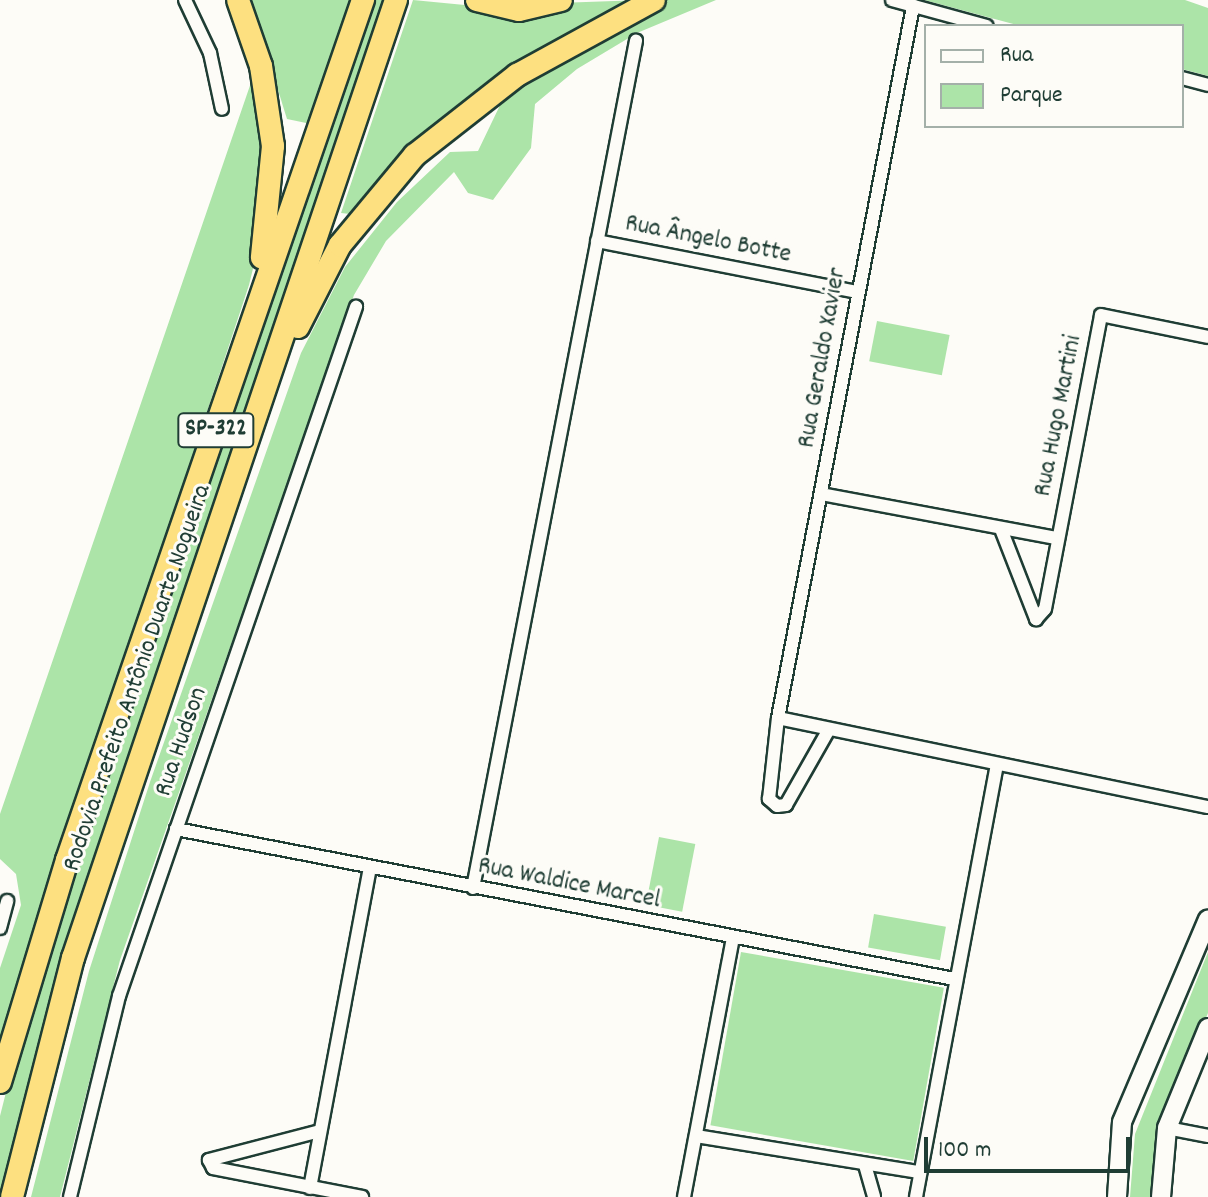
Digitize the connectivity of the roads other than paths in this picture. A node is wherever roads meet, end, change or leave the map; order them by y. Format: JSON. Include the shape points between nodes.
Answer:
{"nodes":[{"id":1,"x":185,"y":0,"type":"edge"},
{"id":2,"x":238,"y":0,"type":"edge"},
{"id":3,"x":363,"y":0,"type":"edge"},
{"id":4,"x":396,"y":0,"type":"edge"},
{"id":5,"x":477,"y":0,"type":"edge"},
{"id":6,"x":561,"y":0,"type":"edge"},
{"id":7,"x":654,"y":0,"type":"edge"},
{"id":8,"x":892,"y":0,"type":"edge"},
{"id":9,"x":913,"y":6,"type":"junction"},
{"id":10,"x":980,"y":24,"type":"edge"},
{"id":11,"x":636,"y":41,"type":"dead end"},
{"id":12,"x":1184,"y":79,"type":"edge"},
{"id":13,"x":1208,"y":85,"type":"edge"},
{"id":14,"x":222,"y":109,"type":"dead end"},
{"id":15,"x":597,"y":241,"type":"junction"},
{"id":16,"x":857,"y":292,"type":"junction"},
{"id":17,"x":356,"y":307,"type":"dead end"},
{"id":18,"x":1208,"y":337,"type":"edge"},
{"id":19,"x":212,"y":443,"type":"junction"},
{"id":20,"x":245,"y":449,"type":"junction"},
{"id":21,"x":821,"y":494,"type":"junction"},
{"id":22,"x":1001,"y":529,"type":"junction"},
{"id":23,"x":1057,"y":538,"type":"junction"},
{"id":24,"x":778,"y":718,"type":"junction"},
{"id":25,"x":828,"y":731,"type":"junction"},
{"id":26,"x":996,"y":768,"type":"junction"},
{"id":27,"x":1208,"y":807,"type":"edge"},
{"id":28,"x":176,"y":829,"type":"junction"},
{"id":29,"x":370,"y":868,"type":"junction"},
{"id":30,"x":473,"y":888,"type":"junction"},
{"id":31,"x":7,"y":901,"type":"dead end"},
{"id":32,"x":1208,"y":919,"type":"edge"},
{"id":33,"x":0,"y":928,"type":"edge"},
{"id":34,"x":733,"y":938,"type":"junction"},
{"id":35,"x":954,"y":979,"type":"junction"},
{"id":36,"x":1208,"y":1028,"type":"edge"},
{"id":37,"x":0,"y":1082,"type":"edge"},
{"id":38,"x":1167,"y":1128,"type":"junction"},
{"id":39,"x":320,"y":1131,"type":"junction"},
{"id":40,"x":696,"y":1136,"type":"junction"},
{"id":41,"x":1208,"y":1136,"type":"edge"},
{"id":42,"x":865,"y":1165,"type":"junction"},
{"id":43,"x":919,"y":1172,"type":"junction"},
{"id":44,"x":310,"y":1188,"type":"junction"},
{"id":45,"x":12,"y":1197,"type":"edge"},
{"id":46,"x":70,"y":1197,"type":"edge"},
{"id":47,"x":362,"y":1197,"type":"edge"},
{"id":48,"x":684,"y":1197,"type":"edge"},
{"id":49,"x":874,"y":1197,"type":"edge"},
{"id":50,"x":916,"y":1197,"type":"edge"},
{"id":51,"x":1117,"y":1197,"type":"edge"},
{"id":52,"x":1161,"y":1197,"type":"edge"}],
"edges":[{"from":1,"to":14,"type":"street","via":[[210,53]]},
{"from":2,"to":19,"type":"highway","via":[[261,66],[274,180],[264,249]]},
{"from":3,"to":19,"type":"highway","name":"Rodovia Prefeito Antônio Duarte Nogueira","number":"SP-322"},
{"from":4,"to":20,"type":"highway","name":"Rodovia Prefeito Antônio Duarte Nogueira","number":"SP-322"},
{"from":5,"to":6,"type":"highway","via":[[519,10]]},
{"from":7,"to":20,"type":"highway","via":[[489,94],[378,192],[321,276]]},
{"from":8,"to":9,"type":"street"},
{"from":9,"to":10,"type":"street"},
{"from":9,"to":16,"type":"street","name":"Rua Geraldo Xavier"},
{"from":11,"to":15,"type":"street"},
{"from":12,"to":13,"type":"street"},
{"from":15,"to":16,"type":"street","name":"Rua Ângelo Botte"},
{"from":15,"to":30,"type":"street"},
{"from":16,"to":21,"type":"street","name":"Rua Geraldo Xavier"},
{"from":17,"to":28,"type":"street","name":"Rua Hudson"},
{"from":18,"to":23,"type":"street","name":"Rua Hugo Martini","via":[[1101,315]]},
{"from":19,"to":37,"type":"highway","name":"Rodovia Prefeito Antônio Duarte Nogueira","number":"SP-322","via":[[67,860]]},
{"from":20,"to":45,"type":"highway","name":"Rodovia Prefeito Antônio Duarte Nogueira","number":"SP-322","via":[[47,1041]]},
{"from":21,"to":22,"type":"street","name":"Rua Hugo Martini"},
{"from":21,"to":24,"type":"street","name":"Rua Geraldo Xavier"},
{"from":22,"to":23,"type":"street","name":"Rua Hugo Martini"},
{"from":22,"to":23,"type":"street","name":"Rua Hugo Martini","via":[[1036,619],[1045,609]]},
{"from":24,"to":25,"type":"street"},
{"from":24,"to":25,"type":"street","name":"Rua Geraldo Xavier","via":[[769,799],[777,806],[786,805]]},
{"from":25,"to":26,"type":"street"},
{"from":26,"to":27,"type":"street"},
{"from":26,"to":35,"type":"street"},
{"from":28,"to":29,"type":"street","name":"Rua Waldice Marcel"},
{"from":28,"to":46,"type":"street","name":"Rua Hudson","via":[[119,996]]},
{"from":29,"to":30,"type":"street","name":"Rua Waldice Marcel"},
{"from":29,"to":39,"type":"street"},
{"from":30,"to":34,"type":"street","name":"Rua Waldice Marcel"},
{"from":31,"to":33,"type":"street"},
{"from":32,"to":51,"type":"main road","via":[[1122,1122]]},
{"from":34,"to":35,"type":"street","name":"Rua Waldice Marcel"},
{"from":34,"to":40,"type":"street"},
{"from":35,"to":43,"type":"street"},
{"from":36,"to":38,"type":"main road"},
{"from":38,"to":41,"type":"street"},
{"from":38,"to":52,"type":"main road"},
{"from":39,"to":44,"type":"street"},
{"from":39,"to":44,"type":"street","via":[[209,1160],[213,1168]]},
{"from":40,"to":42,"type":"street"},
{"from":40,"to":48,"type":"street"},
{"from":42,"to":43,"type":"street"},
{"from":42,"to":49,"type":"street"},
{"from":43,"to":50,"type":"street"},
{"from":44,"to":47,"type":"street"}]}
